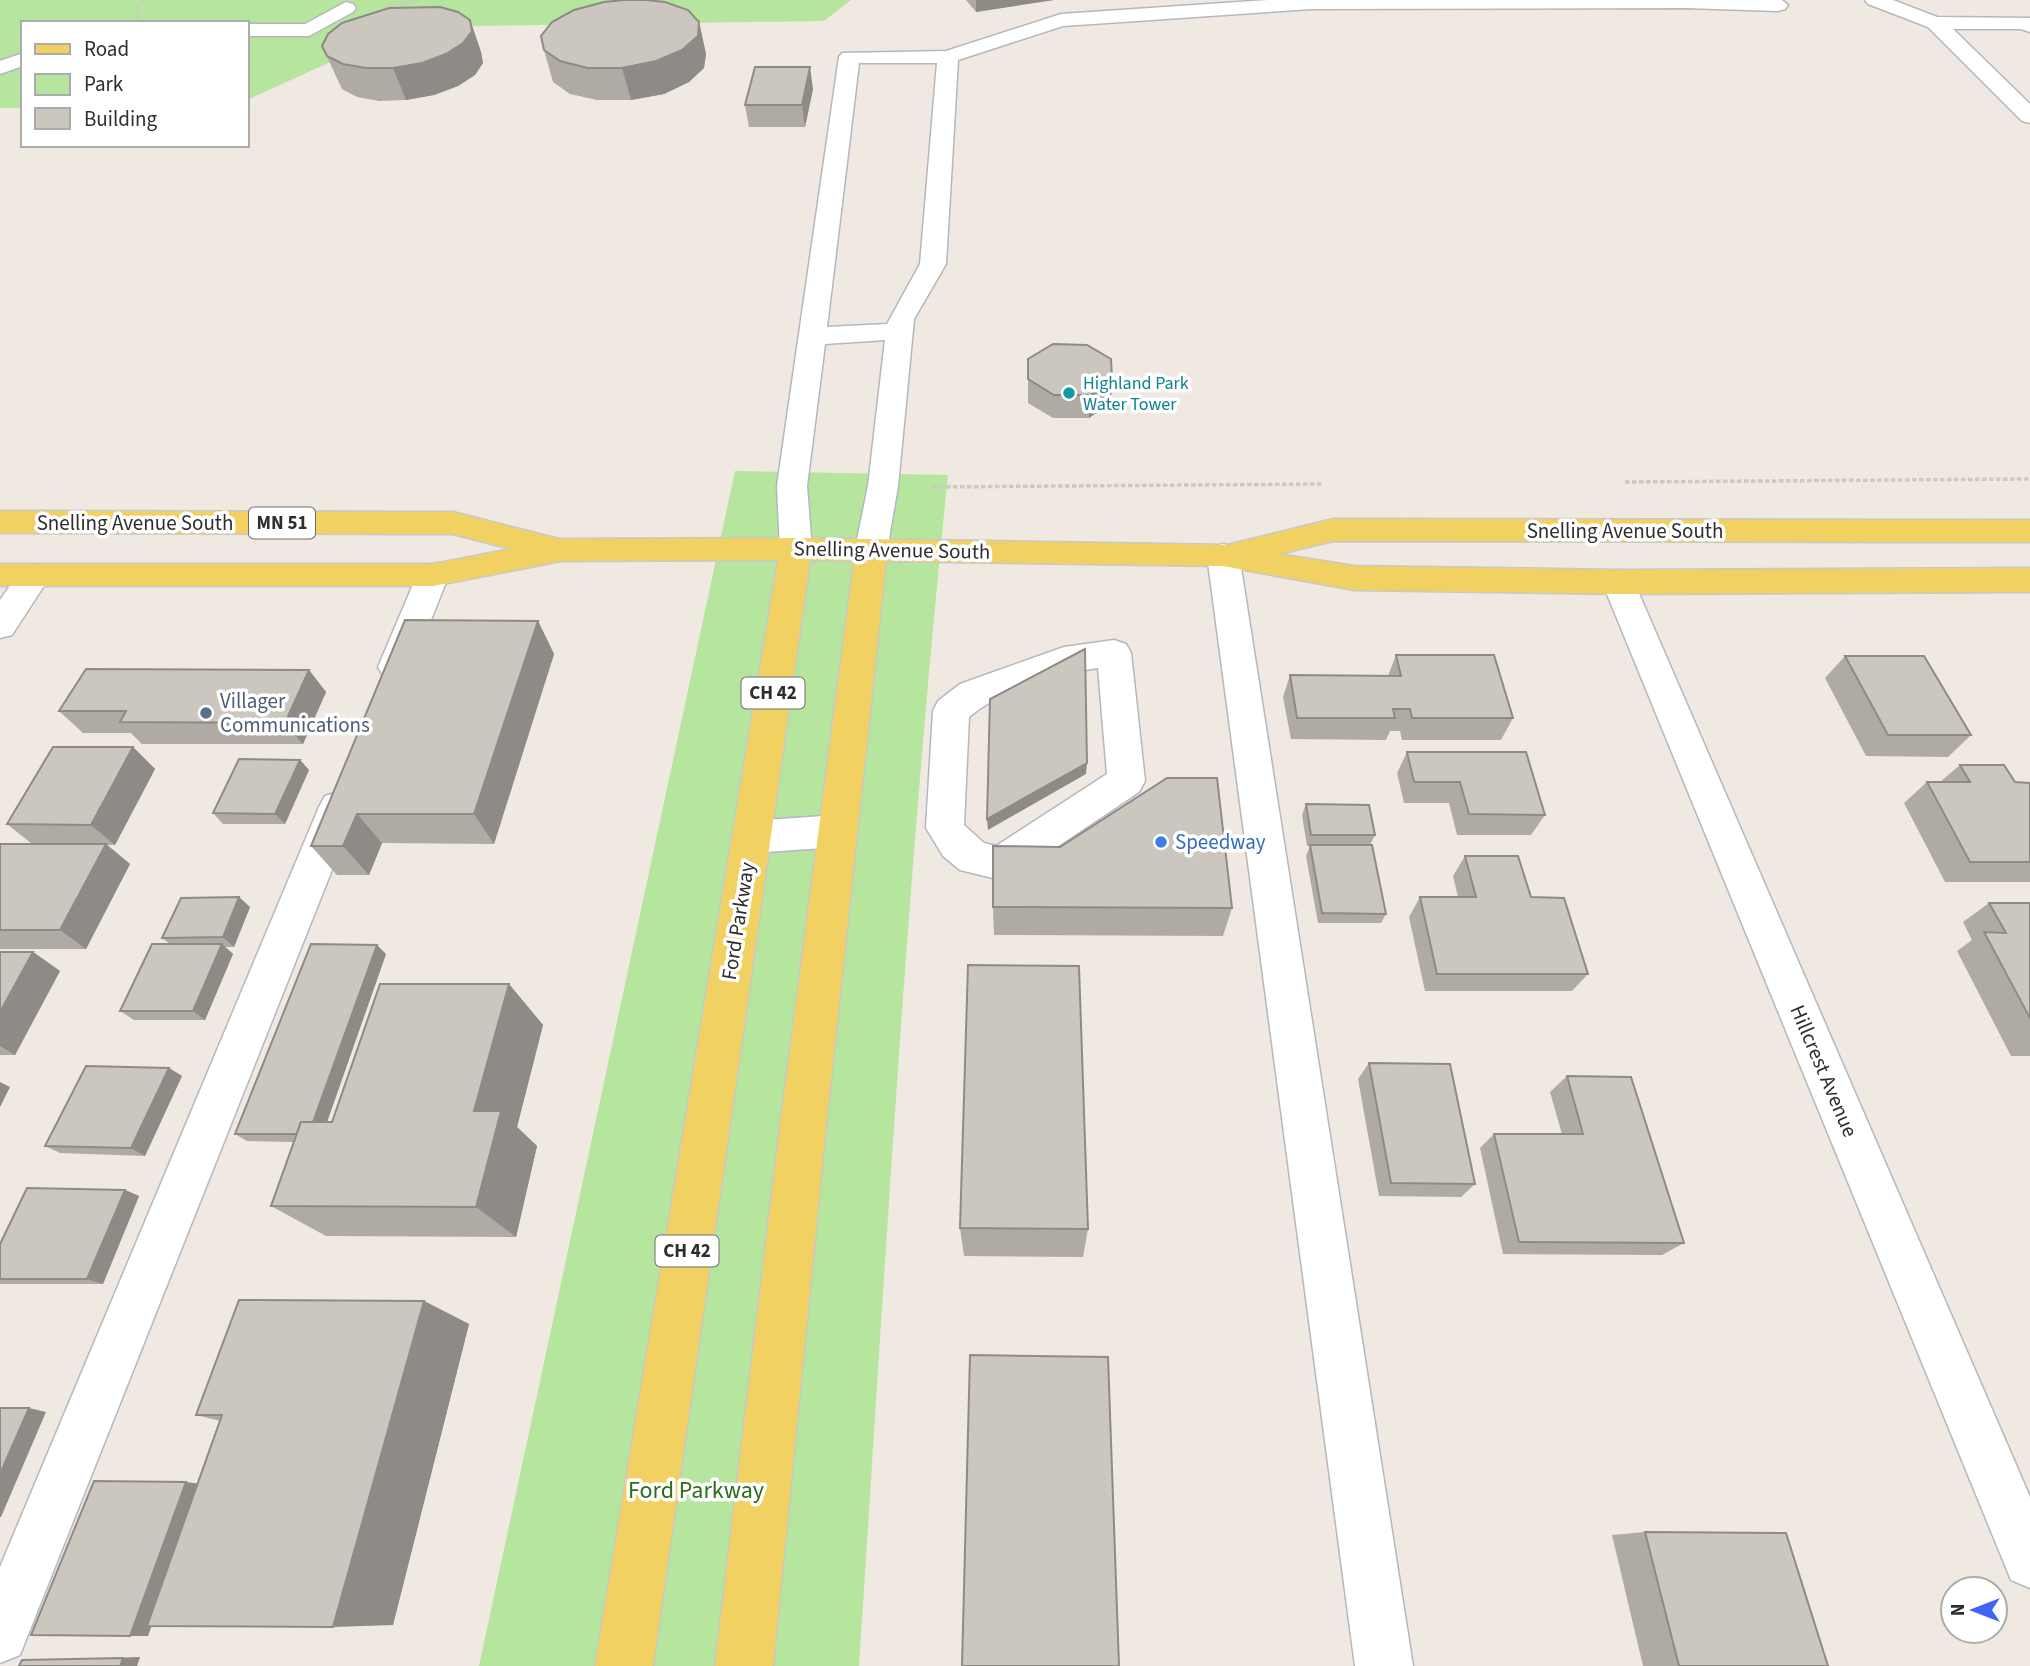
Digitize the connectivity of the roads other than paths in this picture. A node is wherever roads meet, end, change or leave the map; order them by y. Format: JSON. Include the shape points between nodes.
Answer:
{"nodes":[{"id":1,"x":1875,"y":0,"type":"edge"},
{"id":2,"x":1778,"y":5,"type":"dead end"},
{"id":3,"x":346,"y":8,"type":"dead end"},
{"id":4,"x":1936,"y":23,"type":"junction"},
{"id":5,"x":2030,"y":26,"type":"edge"},
{"id":6,"x":248,"y":30,"type":"edge"},
{"id":7,"x":948,"y":57,"type":"junction"},
{"id":8,"x":21,"y":60,"type":"edge"},
{"id":9,"x":0,"y":68,"type":"edge"},
{"id":10,"x":2030,"y":116,"type":"edge"},
{"id":11,"x":901,"y":331,"type":"junction"},
{"id":12,"x":813,"y":336,"type":"junction"},
{"id":13,"x":0,"y":523,"type":"edge"},
{"id":14,"x":2030,"y":531,"type":"edge"},
{"id":15,"x":796,"y":549,"type":"junction"},
{"id":16,"x":561,"y":550,"type":"junction"},
{"id":17,"x":871,"y":550,"type":"junction"},
{"id":18,"x":1223,"y":555,"type":"junction"},
{"id":19,"x":0,"y":575,"type":"edge"},
{"id":20,"x":34,"y":575,"type":"junction"},
{"id":21,"x":433,"y":575,"type":"junction"},
{"id":22,"x":1618,"y":582,"type":"junction"},
{"id":23,"x":2026,"y":585,"type":"edge"},
{"id":24,"x":0,"y":626,"type":"edge"},
{"id":25,"x":383,"y":698,"type":"edge"},
{"id":26,"x":351,"y":775,"type":"edge"},
{"id":27,"x":945,"y":828,"type":"joint"},
{"id":28,"x":838,"y":831,"type":"junction"},
{"id":29,"x":751,"y":837,"type":"junction"},
{"id":30,"x":2030,"y":1561,"type":"edge"},
{"id":31,"x":0,"y":1634,"type":"edge"},
{"id":32,"x":624,"y":1666,"type":"edge"},
{"id":33,"x":744,"y":1666,"type":"edge"},
{"id":34,"x":1384,"y":1666,"type":"edge"}],
"edges":[{"from":1,"to":4,"type":"street"},
{"from":2,"to":7,"type":"street","via":[[1311,3],[1061,20]]},
{"from":3,"to":6,"type":"street","via":[[309,30]]},
{"from":4,"to":5,"type":"street"},
{"from":4,"to":10,"type":"street"},
{"from":7,"to":11,"type":"street","via":[[933,264],[901,319]]},
{"from":7,"to":12,"type":"street","via":[[849,57]]},
{"from":8,"to":9,"type":"street"},
{"from":11,"to":12,"type":"street"},
{"from":11,"to":17,"type":"street"},
{"from":12,"to":15,"type":"street","via":[[792,486]]},
{"from":13,"to":16,"type":"main road","name":"Snelling Avenue South","number":"MN 51","via":[[453,523]]},
{"from":14,"to":18,"type":"main road","name":"Snelling Avenue South","number":"MN 51","via":[[1333,530]]},
{"from":15,"to":16,"type":"main road","name":"Snelling Avenue South","number":"MN 51"},
{"from":15,"to":17,"type":"main road","name":"Snelling Avenue South","number":"MN 51"},
{"from":15,"to":29,"type":"main road","name":"Ford Parkway","number":"CH 42"},
{"from":16,"to":21,"type":"main road","name":"Snelling Avenue South","number":"MN 51"},
{"from":17,"to":18,"type":"main road","name":"Snelling Avenue South","number":"MN 51"},
{"from":17,"to":28,"type":"main road"},
{"from":18,"to":22,"type":"main road","name":"Snelling Avenue South","number":"MN 51","via":[[1353,578]]},
{"from":18,"to":34,"type":"street"},
{"from":19,"to":20,"type":"main road","name":"Snelling Avenue South","number":"MN 51"},
{"from":20,"to":21,"type":"main road","name":"Snelling Avenue South","number":"MN 51"},
{"from":20,"to":24,"type":"street"},
{"from":21,"to":25,"type":"street"},
{"from":22,"to":23,"type":"main road","name":"Snelling Avenue South","number":"MN 51"},
{"from":22,"to":30,"type":"street","name":"Hillcrest Avenue"},
{"from":26,"to":31,"type":"street"},
{"from":27,"to":27,"type":"street","via":[[951,711],[972,694],[1064,660],[1114,653],[1126,781],[1001,863],[974,858]]},
{"from":28,"to":29,"type":"street"},
{"from":28,"to":33,"type":"main road"},
{"from":29,"to":32,"type":"main road","name":"Ford Parkway","number":"CH 42"}]}
